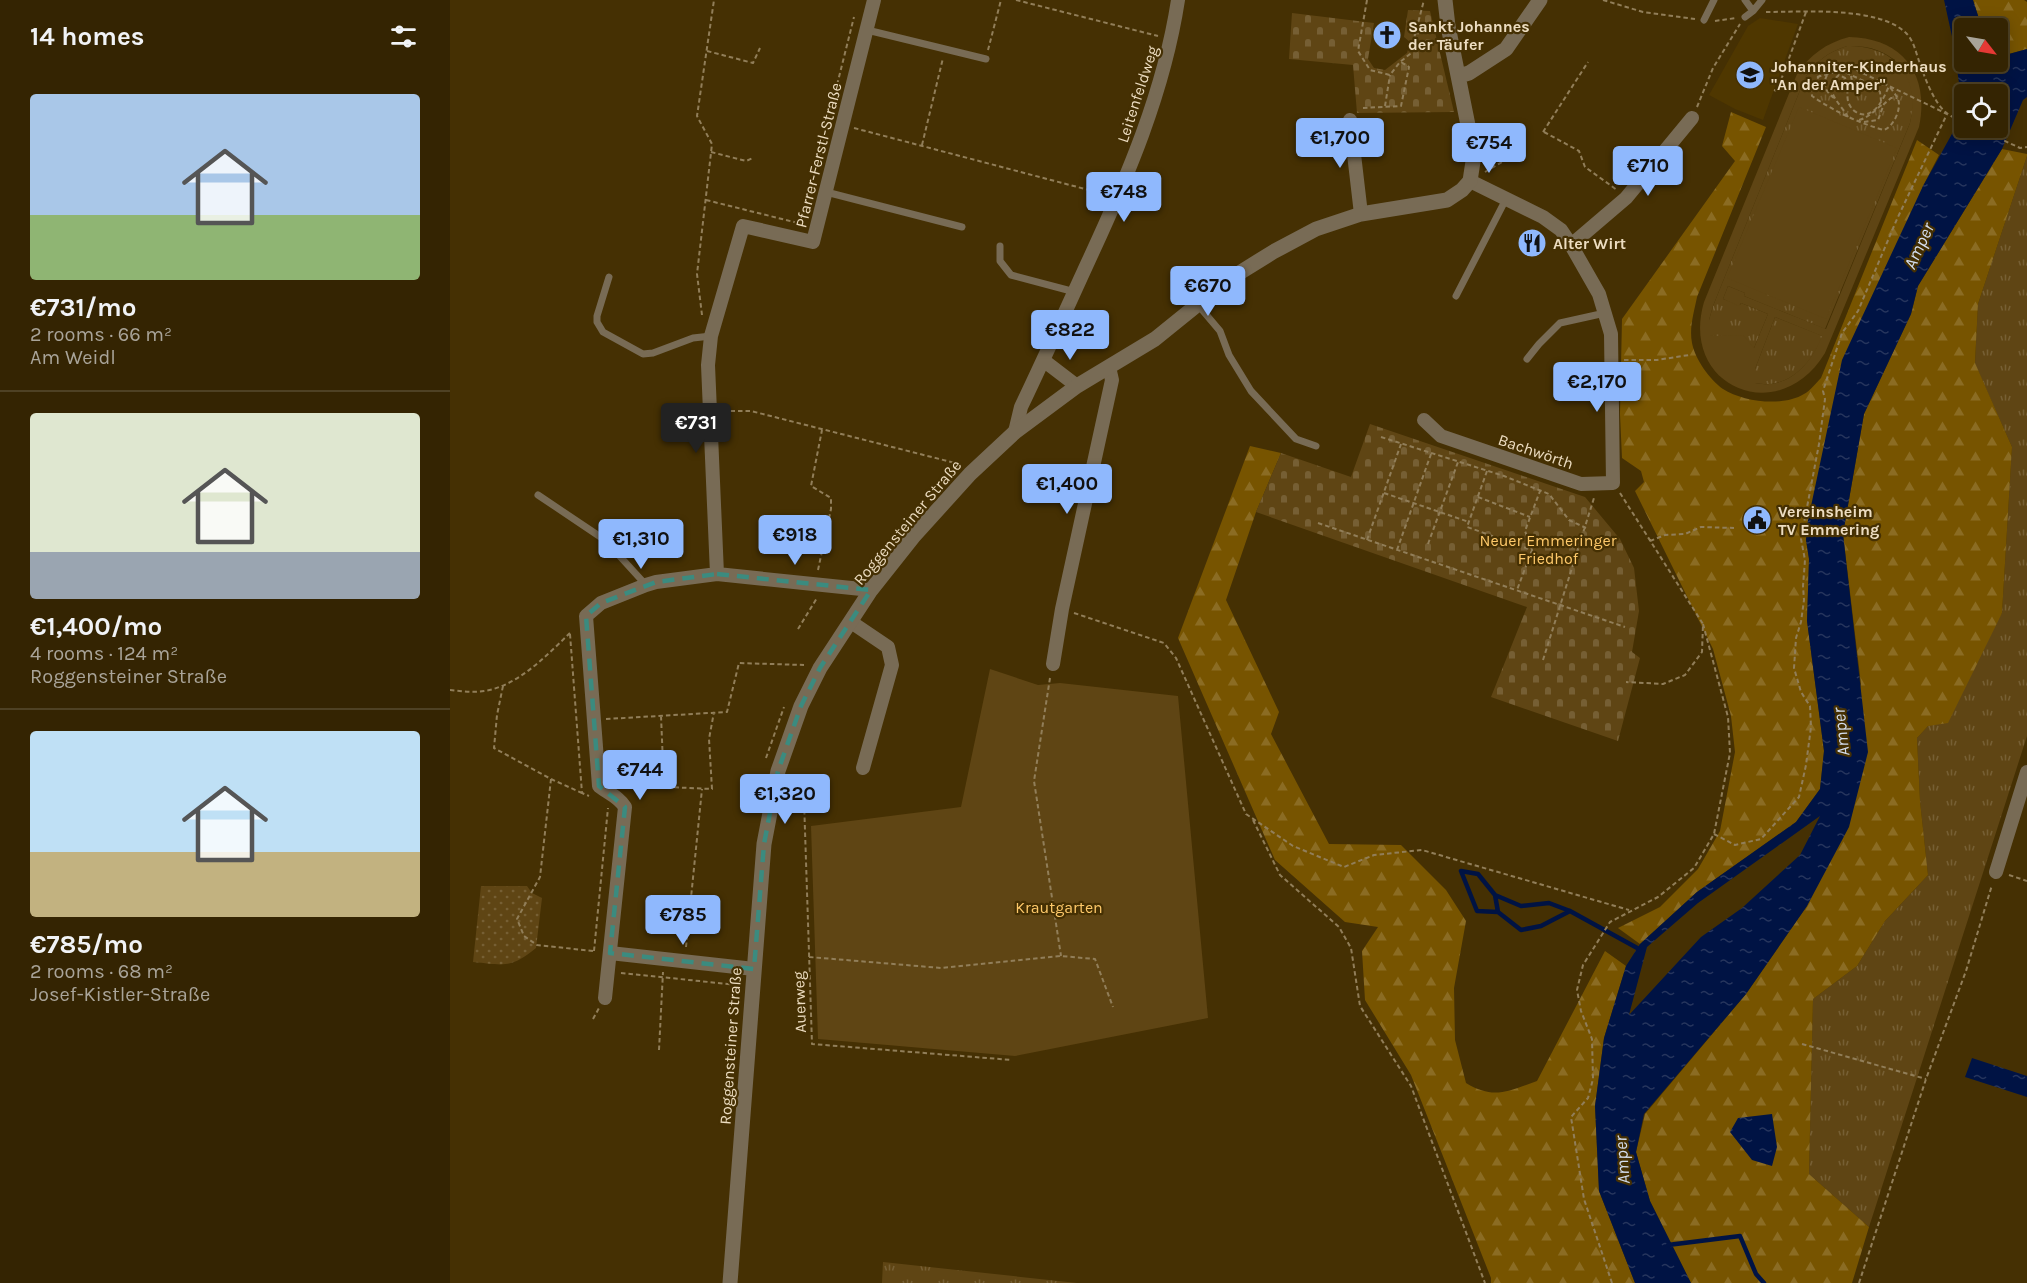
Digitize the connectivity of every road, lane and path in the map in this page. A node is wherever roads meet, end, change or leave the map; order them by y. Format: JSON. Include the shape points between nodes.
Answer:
{"nodes":[{"id":1,"x":714,"y":0,"type":"edge"},
{"id":2,"x":874,"y":0,"type":"edge"},
{"id":3,"x":1001,"y":0,"type":"edge"},
{"id":4,"x":1016,"y":0,"type":"edge"},
{"id":5,"x":1178,"y":0,"type":"edge"},
{"id":6,"x":1367,"y":0,"type":"edge"},
{"id":7,"x":1424,"y":0,"type":"edge"},
{"id":8,"x":1445,"y":0,"type":"edge"},
{"id":9,"x":1540,"y":0,"type":"edge"},
{"id":10,"x":1603,"y":0,"type":"edge"},
{"id":11,"x":1714,"y":0,"type":"edge"},
{"id":12,"x":1745,"y":0,"type":"edge"},
{"id":13,"x":1762,"y":0,"type":"edge"},
{"id":14,"x":856,"y":11,"type":"dead end"},
{"id":15,"x":1753,"y":11,"type":"junction"},
{"id":16,"x":1806,"y":12,"type":"junction"},
{"id":17,"x":1745,"y":17,"type":"junction"},
{"id":18,"x":1704,"y":20,"type":"junction"},
{"id":19,"x":867,"y":30,"type":"junction"},
{"id":20,"x":1172,"y":39,"type":"junction"},
{"id":21,"x":760,"y":48,"type":"dead end"},
{"id":22,"x":945,"y":49,"type":"junction"},
{"id":23,"x":707,"y":51,"type":"junction"},
{"id":24,"x":986,"y":59,"type":"joint"},
{"id":25,"x":1400,"y":62,"type":"junction"},
{"id":26,"x":1588,"y":62,"type":"dead end"},
{"id":27,"x":1851,"y":74,"type":"junction"},
{"id":28,"x":1390,"y":75,"type":"junction"},
{"id":29,"x":1827,"y":75,"type":"junction"},
{"id":30,"x":1459,"y":76,"type":"junction"},
{"id":31,"x":1817,"y":77,"type":"junction"},
{"id":32,"x":1889,"y":86,"type":"junction"},
{"id":33,"x":1774,"y":90,"type":"dead end"},
{"id":34,"x":1849,"y":90,"type":"junction"},
{"id":35,"x":1897,"y":98,"type":"junction"},
{"id":36,"x":1839,"y":101,"type":"junction"},
{"id":37,"x":1884,"y":104,"type":"junction"},
{"id":38,"x":1880,"y":105,"type":"junction"},
{"id":39,"x":1385,"y":106,"type":"junction"},
{"id":40,"x":1363,"y":108,"type":"dead end"},
{"id":41,"x":1947,"y":114,"type":"junction"},
{"id":42,"x":1848,"y":117,"type":"junction"},
{"id":43,"x":1954,"y":117,"type":"edge"},
{"id":44,"x":1692,"y":118,"type":"joint"},
{"id":45,"x":1350,"y":120,"type":"dead end"},
{"id":46,"x":1857,"y":121,"type":"junction"},
{"id":47,"x":843,"y":125,"type":"junction"},
{"id":48,"x":1998,"y":138,"type":"edge"},
{"id":49,"x":922,"y":145,"type":"junction"},
{"id":50,"x":2027,"y":147,"type":"edge"},
{"id":51,"x":711,"y":152,"type":"junction"},
{"id":52,"x":1514,"y":155,"type":"dead end"},
{"id":53,"x":753,"y":158,"type":"dead end"},
{"id":54,"x":1470,"y":181,"type":"junction"},
{"id":55,"x":826,"y":192,"type":"junction"},
{"id":56,"x":1118,"y":197,"type":"junction"},
{"id":57,"x":1626,"y":198,"type":"junction"},
{"id":58,"x":1506,"y":199,"type":"junction"},
{"id":59,"x":706,"y":200,"type":"junction"},
{"id":60,"x":807,"y":204,"type":"dead end"},
{"id":61,"x":1361,"y":214,"type":"junction"},
{"id":62,"x":962,"y":228,"type":"dead end"},
{"id":63,"x":799,"y":238,"type":"junction"},
{"id":64,"x":1571,"y":245,"type":"junction"},
{"id":65,"x":1000,"y":246,"type":"dead end"},
{"id":66,"x":609,"y":277,"type":"dead end"},
{"id":67,"x":1074,"y":292,"type":"junction"},
{"id":68,"x":1456,"y":296,"type":"dead end"},
{"id":69,"x":1197,"y":305,"type":"junction"},
{"id":70,"x":1605,"y":313,"type":"junction"},
{"id":71,"x":711,"y":336,"type":"junction"},
{"id":72,"x":1689,"y":355,"type":"dead end"},
{"id":73,"x":1527,"y":359,"type":"dead end"},
{"id":74,"x":1043,"y":360,"type":"junction"},
{"id":75,"x":1612,"y":360,"type":"junction"},
{"id":76,"x":1109,"y":367,"type":"junction"},
{"id":77,"x":1077,"y":386,"type":"junction"},
{"id":78,"x":710,"y":411,"type":"junction"},
{"id":79,"x":1424,"y":420,"type":"dead end"},
{"id":80,"x":822,"y":430,"type":"junction"},
{"id":81,"x":1015,"y":432,"type":"junction"},
{"id":82,"x":1381,"y":437,"type":"dead end"},
{"id":83,"x":1401,"y":444,"type":"junction"},
{"id":84,"x":1316,"y":446,"type":"dead end"},
{"id":85,"x":1431,"y":454,"type":"junction"},
{"id":86,"x":1458,"y":462,"type":"junction"},
{"id":87,"x":1487,"y":471,"type":"junction"},
{"id":88,"x":970,"y":474,"type":"junction"},
{"id":89,"x":1613,"y":483,"type":"junction"},
{"id":90,"x":1598,"y":484,"type":"junction"},
{"id":91,"x":1540,"y":491,"type":"junction"},
{"id":92,"x":1384,"y":493,"type":"junction"},
{"id":93,"x":538,"y":495,"type":"dead end"},
{"id":94,"x":1478,"y":496,"type":"junction"},
{"id":95,"x":1414,"y":503,"type":"junction"},
{"id":96,"x":1440,"y":512,"type":"junction"},
{"id":97,"x":1530,"y":517,"type":"junction"},
{"id":98,"x":1469,"y":522,"type":"junction"},
{"id":99,"x":1318,"y":523,"type":"dead end"},
{"id":100,"x":1586,"y":528,"type":"junction"},
{"id":101,"x":1734,"y":528,"type":"dead end"},
{"id":102,"x":1367,"y":540,"type":"junction"},
{"id":103,"x":1650,"y":541,"type":"junction"},
{"id":104,"x":1428,"y":544,"type":"dead end"},
{"id":105,"x":1397,"y":550,"type":"junction"},
{"id":106,"x":1532,"y":550,"type":"junction"},
{"id":107,"x":717,"y":574,"type":"junction"},
{"id":108,"x":820,"y":584,"type":"junction"},
{"id":109,"x":646,"y":585,"type":"junction"},
{"id":110,"x":872,"y":590,"type":"junction"},
{"id":111,"x":1517,"y":590,"type":"junction"},
{"id":112,"x":1561,"y":605,"type":"junction"},
{"id":113,"x":1062,"y":609,"type":"junction"},
{"id":114,"x":586,"y":616,"type":"junction"},
{"id":115,"x":851,"y":622,"type":"junction"},
{"id":116,"x":1703,"y":624,"type":"junction"},
{"id":117,"x":1625,"y":627,"type":"dead end"},
{"id":118,"x":798,"y":629,"type":"dead end"},
{"id":119,"x":1543,"y":660,"type":"dead end"},
{"id":120,"x":1053,"y":664,"type":"joint"},
{"id":121,"x":804,"y":665,"type":"dead end"},
{"id":122,"x":1626,"y":682,"type":"dead end"},
{"id":123,"x":503,"y":686,"type":"junction"},
{"id":124,"x":450,"y":690,"type":"edge"},
{"id":125,"x":714,"y":712,"type":"junction"},
{"id":126,"x":661,"y":716,"type":"junction"},
{"id":127,"x":593,"y":720,"type":"junction"},
{"id":128,"x":863,"y":768,"type":"dead end"},
{"id":129,"x":778,"y":771,"type":"junction"},
{"id":130,"x":2027,"y":771,"type":"edge"},
{"id":131,"x":551,"y":779,"type":"junction"},
{"id":132,"x":664,"y":787,"type":"junction"},
{"id":133,"x":702,"y":789,"type":"junction"},
{"id":134,"x":606,"y":792,"type":"junction"},
{"id":135,"x":582,"y":793,"type":"dead end"},
{"id":136,"x":1252,"y":818,"type":"junction"},
{"id":137,"x":1714,"y":834,"type":"junction"},
{"id":138,"x":1996,"y":872,"type":"junction"},
{"id":139,"x":2027,"y":881,"type":"edge"},
{"id":140,"x":1630,"y":910,"type":"junction"},
{"id":141,"x":610,"y":953,"type":"junction"},
{"id":142,"x":1061,"y":956,"type":"junction"},
{"id":143,"x":809,"y":957,"type":"junction"},
{"id":144,"x":664,"y":960,"type":"junction"},
{"id":145,"x":684,"y":962,"type":"junction"},
{"id":146,"x":754,"y":969,"type":"junction"},
{"id":147,"x":608,"y":972,"type":"junction"},
{"id":148,"x":662,"y":978,"type":"junction"},
{"id":149,"x":741,"y":985,"type":"dead end"},
{"id":150,"x":605,"y":998,"type":"dead end"},
{"id":151,"x":1113,"y":1007,"type":"dead end"},
{"id":152,"x":1802,"y":1044,"type":"dead end"},
{"id":153,"x":659,"y":1050,"type":"dead end"},
{"id":154,"x":1012,"y":1060,"type":"dead end"},
{"id":155,"x":1926,"y":1079,"type":"junction"},
{"id":156,"x":730,"y":1283,"type":"edge"},
{"id":157,"x":1485,"y":1283,"type":"edge"},
{"id":158,"x":1612,"y":1283,"type":"edge"},
{"id":159,"x":1859,"y":1283,"type":"edge"}],
"edges":[{"from":1,"to":23,"type":"path"},
{"from":2,"to":19,"type":"street","name":"Pfarrer-Ferstl-Straße"},
{"from":3,"to":24,"type":"path"},
{"from":4,"to":20,"type":"path"},
{"from":5,"to":20,"type":"street","name":"Leitenfeldweg"},
{"from":6,"to":28,"type":"path","via":[[1358,51],[1370,70]]},
{"from":7,"to":25,"type":"path","via":[[1410,54]]},
{"from":8,"to":30,"type":"street"},
{"from":9,"to":30,"type":"street","via":[[1506,49]]},
{"from":10,"to":18,"type":"path","via":[[1643,12]]},
{"from":11,"to":18,"type":"lane"},
{"from":12,"to":15,"type":"lane"},
{"from":13,"to":15,"type":"lane"},
{"from":14,"to":60,"type":"path"},
{"from":15,"to":16,"type":"path"},
{"from":15,"to":17,"type":"lane"},
{"from":16,"to":33,"type":"path","via":[[1777,91]]},
{"from":16,"to":41,"type":"path","via":[[1876,18],[1906,33],[1928,87]]},
{"from":17,"to":18,"type":"path"},
{"from":17,"to":44,"type":"path","via":[[1713,68]]},
{"from":19,"to":22,"type":"lane"},
{"from":19,"to":47,"type":"street","name":"Pfarrer-Ferstl-Straße"},
{"from":20,"to":56,"type":"street","name":"Leitenfeldweg","via":[[1148,121]]},
{"from":21,"to":23,"type":"path","via":[[753,63]]},
{"from":22,"to":24,"type":"lane"},
{"from":22,"to":49,"type":"path"},
{"from":23,"to":51,"type":"path","via":[[697,116],[712,144]]},
{"from":25,"to":28,"type":"path"},
{"from":25,"to":39,"type":"path","via":[[1409,67],[1401,106]]},
{"from":26,"to":57,"type":"path","via":[[1543,132],[1579,151],[1585,166]]},
{"from":27,"to":29,"type":"path","via":[[1839,71]]},
{"from":27,"to":34,"type":"path"},
{"from":27,"to":38,"type":"path","via":[[1877,89]]},
{"from":28,"to":39,"type":"path"},
{"from":29,"to":31,"type":"path"},
{"from":29,"to":36,"type":"path","via":[[1827,92]]},
{"from":30,"to":54,"type":"street","via":[[1474,155]]},
{"from":31,"to":32,"type":"path","via":[[1829,68],[1846,65]]},
{"from":31,"to":42,"type":"path","via":[[1811,87],[1812,96]]},
{"from":32,"to":35,"type":"path"},
{"from":32,"to":38,"type":"path"},
{"from":32,"to":41,"type":"path"},
{"from":34,"to":36,"type":"path","via":[[1842,76],[1833,80],[1831,91]]},
{"from":34,"to":38,"type":"path","via":[[1848,101],[1858,113],[1869,113]]},
{"from":35,"to":37,"type":"path"},
{"from":35,"to":46,"type":"path","via":[[1899,105],[1889,128],[1884,130]]},
{"from":36,"to":42,"type":"path"},
{"from":37,"to":38,"type":"path"},
{"from":37,"to":46,"type":"path","via":[[1876,122]]},
{"from":38,"to":46,"type":"path","via":[[1874,113]]},
{"from":39,"to":40,"type":"path"},
{"from":41,"to":43,"type":"path"},
{"from":41,"to":137,"type":"path","via":[[1857,311],[1842,333],[1823,391],[1819,444],[1801,539],[1804,600],[1794,668],[1810,706],[1811,727],[1799,797],[1761,839],[1735,845]]},
{"from":42,"to":46,"type":"path"},
{"from":44,"to":57,"type":"street"},
{"from":45,"to":61,"type":"street"},
{"from":47,"to":49,"type":"path"},
{"from":47,"to":55,"type":"street","name":"Pfarrer-Ferstl-Straße"},
{"from":48,"to":50,"type":"path","via":[[2020,148]]},
{"from":49,"to":56,"type":"path"},
{"from":51,"to":53,"type":"path","via":[[746,161]]},
{"from":51,"to":59,"type":"path"},
{"from":52,"to":54,"type":"path"},
{"from":54,"to":58,"type":"street"},
{"from":54,"to":61,"type":"street","name":"Roggensteiner Straße","via":[[1447,200]]},
{"from":55,"to":62,"type":"lane"},
{"from":55,"to":63,"type":"street","name":"Pfarrer-Ferstl-Straße","via":[[813,242]]},
{"from":56,"to":67,"type":"street","name":"Leitenfeldweg"},
{"from":57,"to":64,"type":"street"},
{"from":58,"to":64,"type":"street","via":[[1543,217],[1561,230]]},
{"from":58,"to":68,"type":"lane"},
{"from":59,"to":63,"type":"path","via":[[802,224]]},
{"from":59,"to":71,"type":"path","via":[[697,274],[702,318]]},
{"from":61,"to":69,"type":"street","name":"Roggensteiner Straße","via":[[1316,229],[1273,252]]},
{"from":63,"to":71,"type":"street","name":"Pfarrer-Ferstl-Straße","via":[[743,226]]},
{"from":64,"to":70,"type":"street","via":[[1599,294]]},
{"from":65,"to":67,"type":"lane","via":[[1000,261],[1011,275]]},
{"from":66,"to":71,"type":"lane","via":[[597,322],[603,332],[634,351],[653,353],[693,338]]},
{"from":67,"to":74,"type":"street","name":"Leitenfeldweg"},
{"from":69,"to":76,"type":"street","name":"Roggensteiner Straße","via":[[1155,339]]},
{"from":69,"to":84,"type":"lane","via":[[1220,331],[1229,355],[1251,391],[1296,439]]},
{"from":70,"to":73,"type":"lane","via":[[1560,323]]},
{"from":70,"to":75,"type":"street"},
{"from":71,"to":78,"type":"street"},
{"from":72,"to":75,"type":"path"},
{"from":74,"to":77,"type":"street"},
{"from":74,"to":81,"type":"street","name":"Leitenfeldweg","via":[[1021,407]]},
{"from":75,"to":89,"type":"street"},
{"from":76,"to":77,"type":"street","name":"Roggensteiner Straße"},
{"from":76,"to":113,"type":"street","via":[[1112,380]]},
{"from":77,"to":81,"type":"street","name":"Roggensteiner Straße"},
{"from":78,"to":80,"type":"path","via":[[751,411]]},
{"from":78,"to":107,"type":"street"},
{"from":79,"to":90,"type":"street","name":"Bachwörth","via":[[1441,436],[1581,484]]},
{"from":80,"to":88,"type":"path","via":[[964,465]]},
{"from":80,"to":108,"type":"path","via":[[812,486],[831,498],[831,509]]},
{"from":81,"to":88,"type":"street","name":"Roggensteiner Straße"},
{"from":82,"to":83,"type":"path"},
{"from":83,"to":85,"type":"path"},
{"from":83,"to":92,"type":"path"},
{"from":85,"to":86,"type":"path"},
{"from":85,"to":95,"type":"path"},
{"from":86,"to":87,"type":"path"},
{"from":86,"to":96,"type":"path"},
{"from":87,"to":91,"type":"path"},
{"from":87,"to":94,"type":"path"},
{"from":88,"to":110,"type":"street","name":"Roggensteiner Straße"},
{"from":89,"to":90,"type":"street","name":"Bachwörth"},
{"from":89,"to":103,"type":"path"},
{"from":90,"to":100,"type":"path"},
{"from":91,"to":97,"type":"path"},
{"from":91,"to":100,"type":"path","via":[[1550,494],[1569,520]]},
{"from":92,"to":95,"type":"path"},
{"from":92,"to":102,"type":"path"},
{"from":93,"to":109,"type":"lane","via":[[605,540]]},
{"from":94,"to":97,"type":"path"},
{"from":94,"to":98,"type":"path"},
{"from":95,"to":96,"type":"path"},
{"from":95,"to":105,"type":"path"},
{"from":96,"to":98,"type":"path"},
{"from":96,"to":104,"type":"path"},
{"from":97,"to":106,"type":"path","via":[[1525,531]]},
{"from":98,"to":106,"type":"path","via":[[1467,527]]},
{"from":99,"to":102,"type":"path"},
{"from":100,"to":112,"type":"path"},
{"from":101,"to":103,"type":"path","via":[[1701,527]]},
{"from":102,"to":105,"type":"path"},
{"from":103,"to":116,"type":"path"},
{"from":105,"to":111,"type":"path"},
{"from":106,"to":111,"type":"path"},
{"from":107,"to":108,"type":"street"},
{"from":107,"to":109,"type":"street"},
{"from":108,"to":110,"type":"street"},
{"from":108,"to":118,"type":"path"},
{"from":109,"to":114,"type":"street","via":[[601,603]]},
{"from":110,"to":115,"type":"street","name":"Roggensteiner Straße"},
{"from":111,"to":112,"type":"path"},
{"from":112,"to":117,"type":"path"},
{"from":112,"to":119,"type":"path"},
{"from":113,"to":120,"type":"street"},
{"from":113,"to":136,"type":"path","via":[[1164,643],[1176,658],[1246,814]]},
{"from":114,"to":123,"type":"path","via":[[533,666]]},
{"from":114,"to":127,"type":"street"},
{"from":115,"to":128,"type":"street","via":[[888,647],[892,665]]},
{"from":115,"to":129,"type":"street","name":"Roggensteiner Straße","via":[[820,668]]},
{"from":116,"to":122,"type":"path","via":[[1702,652],[1685,675],[1663,684]]},
{"from":116,"to":137,"type":"path","via":[[1728,717],[1730,753]]},
{"from":120,"to":142,"type":"path","via":[[1034,781]]},
{"from":121,"to":125,"type":"path","via":[[739,663],[727,712]]},
{"from":123,"to":124,"type":"path","via":[[483,692]]},
{"from":123,"to":131,"type":"path","via":[[494,748]]},
{"from":125,"to":126,"type":"path"},
{"from":125,"to":133,"type":"path","via":[[709,739],[712,789]]},
{"from":126,"to":127,"type":"path"},
{"from":126,"to":132,"type":"path"},
{"from":127,"to":134,"type":"street","via":[[599,786]]},
{"from":129,"to":143,"type":"path","name":"Auerweg","via":[[798,783],[804,800]]},
{"from":129,"to":146,"type":"street","name":"Roggensteiner Straße","via":[[764,844]]},
{"from":130,"to":138,"type":"street"},
{"from":131,"to":135,"type":"path"},
{"from":131,"to":141,"type":"path","via":[[540,877],[517,919],[524,936],[537,945]]},
{"from":132,"to":133,"type":"path"},
{"from":132,"to":134,"type":"path","via":[[620,784]]},
{"from":133,"to":145,"type":"path"},
{"from":134,"to":141,"type":"street","via":[[619,798],[625,807]]},
{"from":136,"to":140,"type":"path","via":[[1293,846],[1344,867],[1374,855],[1422,850]]},
{"from":136,"to":157,"type":"path","via":[[1280,875],[1339,927],[1351,948],[1360,1006],[1411,1086]]},
{"from":137,"to":140,"type":"path","via":[[1694,868],[1658,897]]},
{"from":138,"to":139,"type":"path"},
{"from":138,"to":155,"type":"path","via":[[1966,971]]},
{"from":140,"to":158,"type":"path","via":[[1610,922],[1583,965],[1577,990],[1592,1039],[1593,1079],[1588,1098],[1571,1117],[1584,1199]]},
{"from":141,"to":144,"type":"street"},
{"from":141,"to":147,"type":"street"},
{"from":142,"to":143,"type":"path","via":[[941,968]]},
{"from":142,"to":151,"type":"path","via":[[1095,959]]},
{"from":143,"to":154,"type":"path","name":"Auerweg","via":[[812,1044]]},
{"from":144,"to":145,"type":"street"},
{"from":144,"to":148,"type":"path"},
{"from":145,"to":146,"type":"street"},
{"from":146,"to":156,"type":"street","name":"Roggensteiner Straße"},
{"from":147,"to":148,"type":"path"},
{"from":147,"to":150,"type":"street"},
{"from":148,"to":149,"type":"path"},
{"from":148,"to":153,"type":"path"},
{"from":152,"to":155,"type":"path"},
{"from":155,"to":159,"type":"path"}]}
